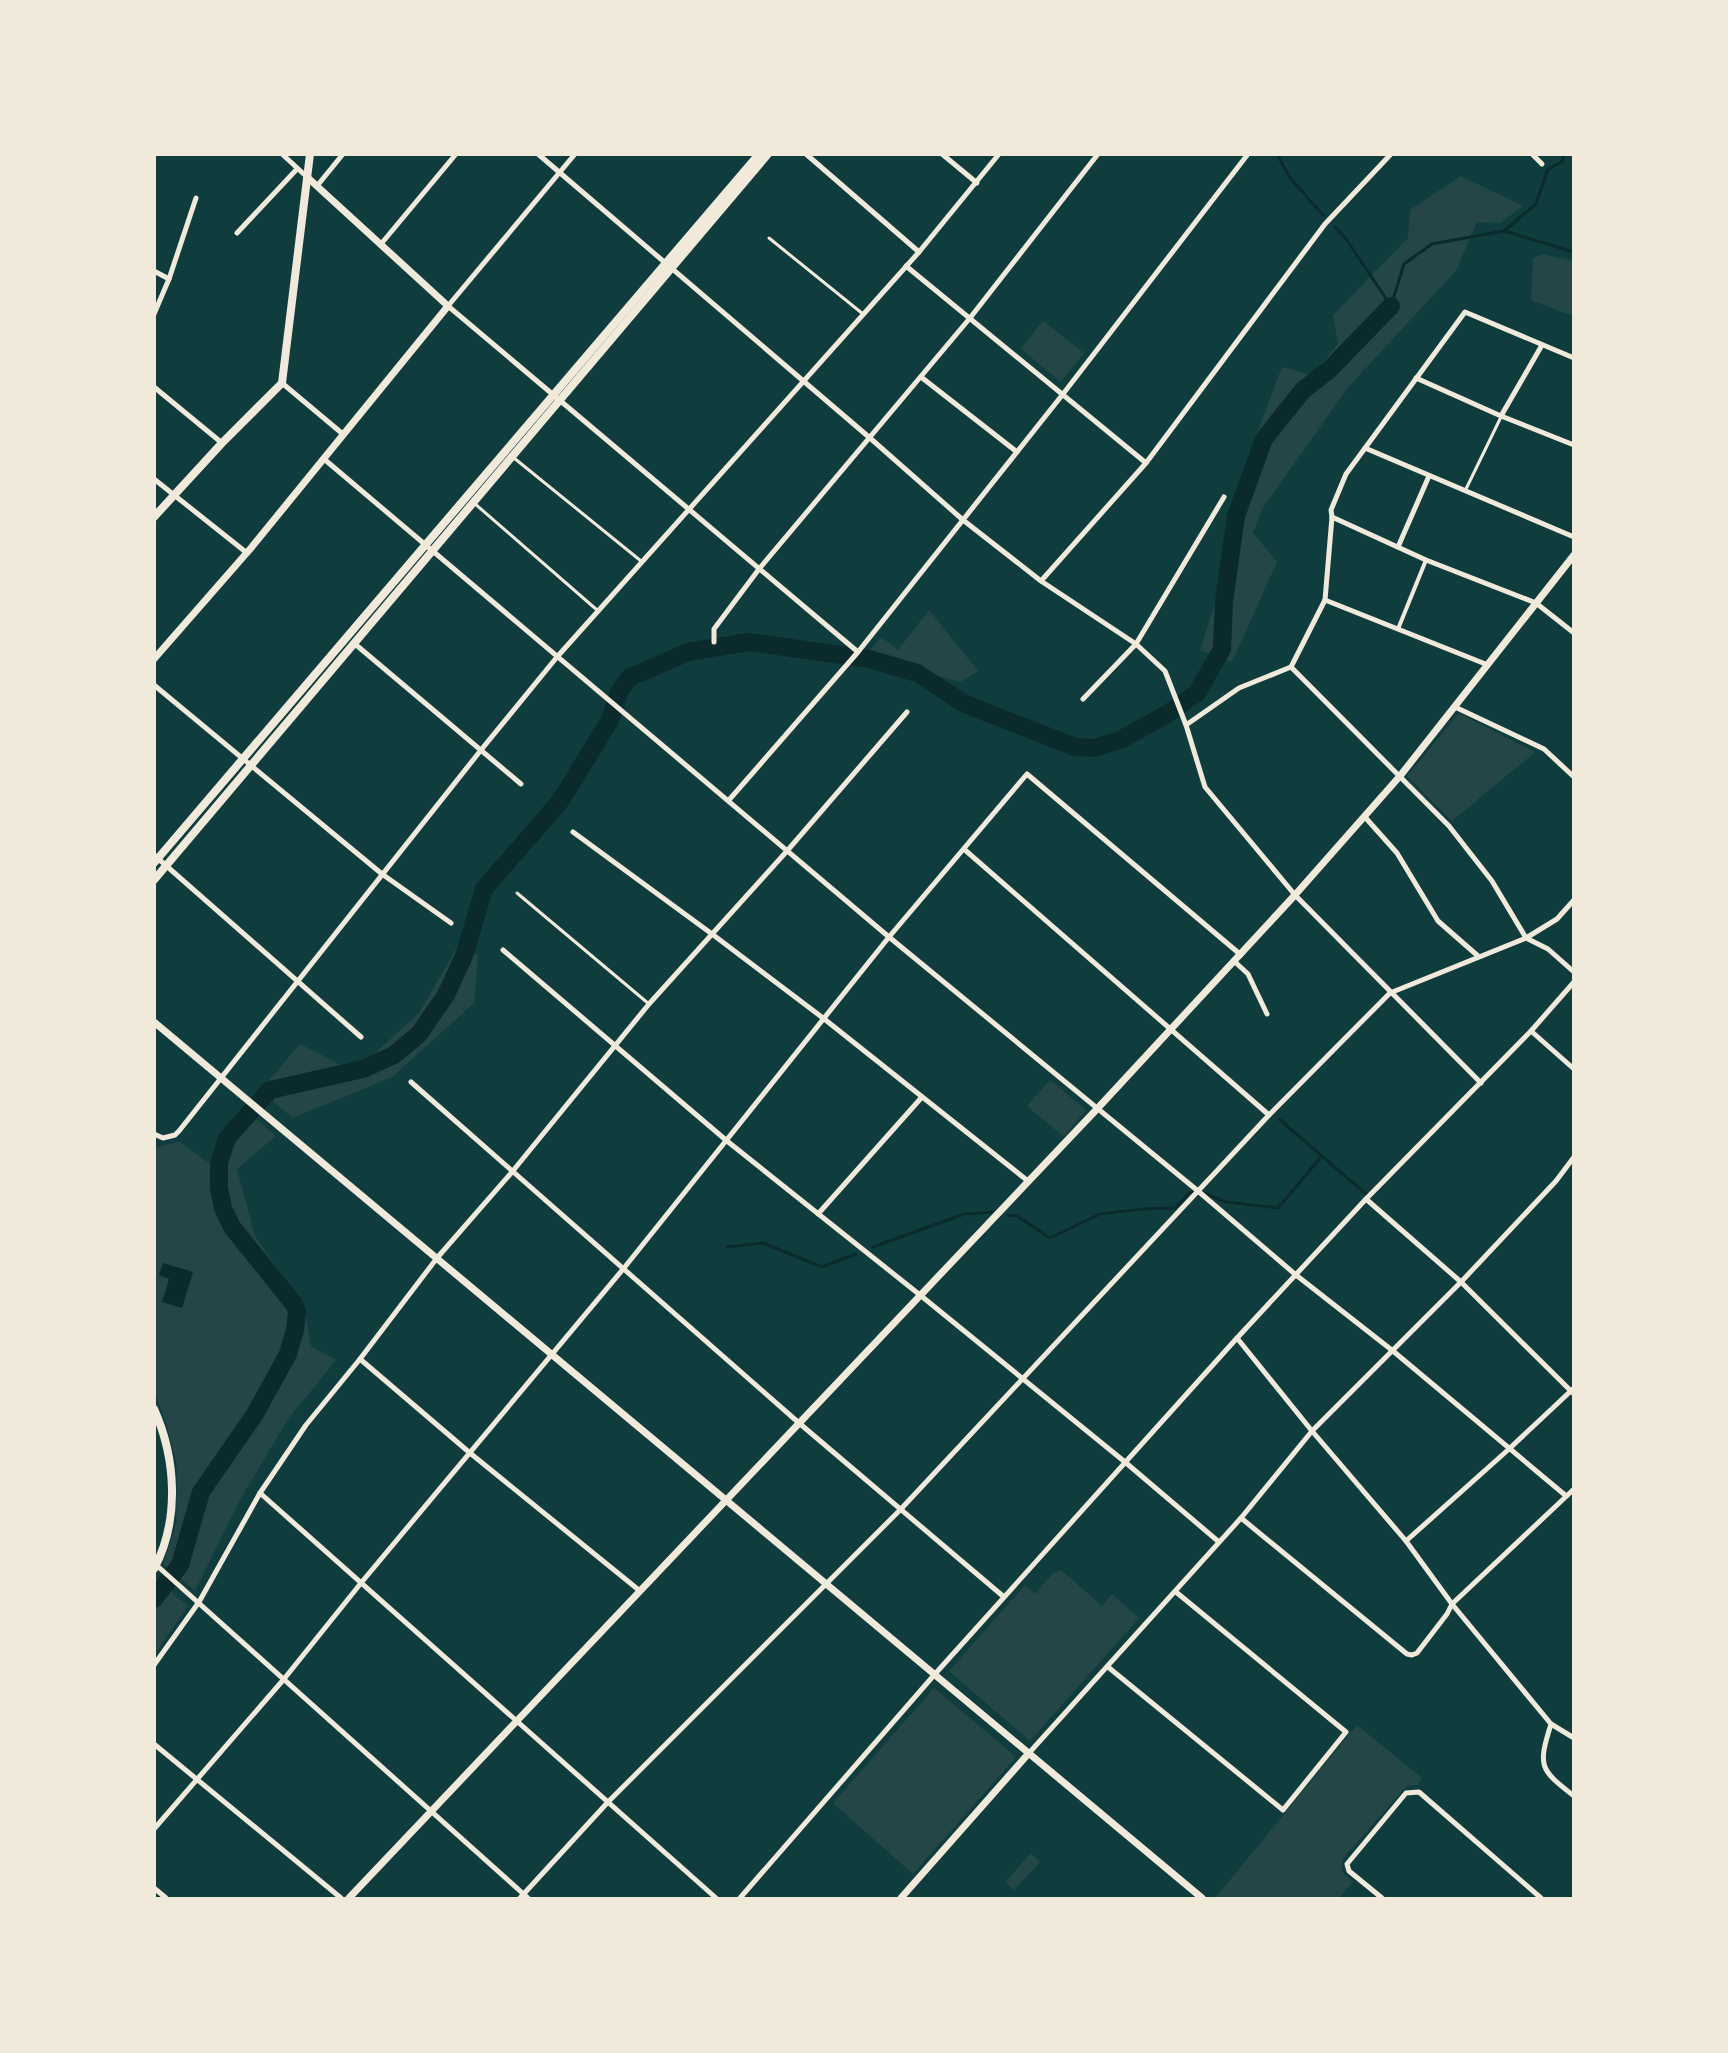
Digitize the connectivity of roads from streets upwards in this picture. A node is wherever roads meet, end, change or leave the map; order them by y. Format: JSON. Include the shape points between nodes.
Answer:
{"nodes":[{"id":1,"x":282,"y":154,"type":"edge"},
{"id":2,"x":310,"y":154,"type":"edge"},
{"id":3,"x":343,"y":154,"type":"edge"},
{"id":4,"x":456,"y":154,"type":"edge"},
{"id":5,"x":538,"y":154,"type":"edge"},
{"id":6,"x":575,"y":154,"type":"edge"},
{"id":7,"x":759,"y":154,"type":"edge"},
{"id":8,"x":768,"y":154,"type":"edge"},
{"id":9,"x":806,"y":154,"type":"edge"},
{"id":10,"x":942,"y":154,"type":"edge"},
{"id":11,"x":999,"y":154,"type":"edge"},
{"id":12,"x":1098,"y":154,"type":"edge"},
{"id":13,"x":1248,"y":154,"type":"edge"},
{"id":14,"x":1391,"y":154,"type":"edge"},
{"id":15,"x":1532,"y":154,"type":"edge"},
{"id":16,"x":1542,"y":164,"type":"dead end"},
{"id":17,"x":297,"y":168,"type":"junction"},
{"id":18,"x":559,"y":173,"type":"junction"},
{"id":19,"x":307,"y":177,"type":"junction"},
{"id":20,"x":977,"y":183,"type":"junction"},
{"id":21,"x":317,"y":186,"type":"junction"},
{"id":22,"x":196,"y":198,"type":"dead end"},
{"id":23,"x":237,"y":233,"type":"dead end"},
{"id":24,"x":381,"y":244,"type":"junction"},
{"id":25,"x":919,"y":252,"type":"junction"},
{"id":26,"x":669,"y":266,"type":"junction"},
{"id":27,"x":906,"y":266,"type":"junction"},
{"id":28,"x":154,"y":271,"type":"edge"},
{"id":29,"x":170,"y":279,"type":"junction"},
{"id":30,"x":448,"y":306,"type":"junction"},
{"id":31,"x":154,"y":314,"type":"edge"},
{"id":32,"x":970,"y":318,"type":"junction"},
{"id":33,"x":1542,"y":345,"type":"junction"},
{"id":34,"x":1574,"y":358,"type":"edge"},
{"id":35,"x":921,"y":377,"type":"junction"},
{"id":36,"x":1416,"y":378,"type":"junction"},
{"id":37,"x":802,"y":381,"type":"junction"},
{"id":38,"x":282,"y":383,"type":"junction"},
{"id":39,"x":154,"y":387,"type":"edge"},
{"id":40,"x":1063,"y":394,"type":"junction"},
{"id":41,"x":557,"y":397,"type":"junction"},
{"id":42,"x":1501,"y":416,"type":"junction"},
{"id":43,"x":344,"y":435,"type":"junction"},
{"id":44,"x":870,"y":438,"type":"junction"},
{"id":45,"x":222,"y":443,"type":"junction"},
{"id":46,"x":1574,"y":445,"type":"edge"},
{"id":47,"x":1365,"y":448,"type":"junction"},
{"id":48,"x":1017,"y":452,"type":"junction"},
{"id":49,"x":324,"y":459,"type":"junction"},
{"id":50,"x":1146,"y":463,"type":"junction"},
{"id":51,"x":1429,"y":476,"type":"junction"},
{"id":52,"x":154,"y":479,"type":"edge"},
{"id":53,"x":174,"y":495,"type":"junction"},
{"id":54,"x":1224,"y":497,"type":"dead end"},
{"id":55,"x":688,"y":508,"type":"junction"},
{"id":56,"x":154,"y":517,"type":"edge"},
{"id":57,"x":1332,"y":517,"type":"junction"},
{"id":58,"x":963,"y":520,"type":"junction"},
{"id":59,"x":1574,"y":537,"type":"edge"},
{"id":60,"x":426,"y":546,"type":"junction"},
{"id":61,"x":1398,"y":547,"type":"junction"},
{"id":62,"x":433,"y":552,"type":"junction"},
{"id":63,"x":247,"y":553,"type":"junction"},
{"id":64,"x":1574,"y":555,"type":"edge"},
{"id":65,"x":1426,"y":560,"type":"junction"},
{"id":66,"x":759,"y":569,"type":"junction"},
{"id":67,"x":1041,"y":581,"type":"junction"},
{"id":68,"x":1325,"y":600,"type":"junction"},
{"id":69,"x":1536,"y":603,"type":"junction"},
{"id":70,"x":1398,"y":629,"type":"junction"},
{"id":71,"x":1574,"y":633,"type":"edge"},
{"id":72,"x":714,"y":642,"type":"dead end"},
{"id":73,"x":355,"y":644,"type":"junction"},
{"id":74,"x":1136,"y":644,"type":"junction"},
{"id":75,"x":858,"y":652,"type":"junction"},
{"id":76,"x":557,"y":657,"type":"junction"},
{"id":77,"x":154,"y":659,"type":"edge"},
{"id":78,"x":1488,"y":665,"type":"junction"},
{"id":79,"x":1291,"y":668,"type":"junction"},
{"id":80,"x":154,"y":685,"type":"edge"},
{"id":81,"x":1083,"y":699,"type":"dead end"},
{"id":82,"x":1455,"y":707,"type":"junction"},
{"id":83,"x":907,"y":712,"type":"dead end"},
{"id":84,"x":1185,"y":723,"type":"junction"},
{"id":85,"x":481,"y":750,"type":"junction"},
{"id":86,"x":242,"y":758,"type":"junction"},
{"id":87,"x":250,"y":765,"type":"junction"},
{"id":88,"x":1400,"y":776,"type":"junction"},
{"id":89,"x":1574,"y":777,"type":"edge"},
{"id":90,"x":521,"y":784,"type":"dead end"},
{"id":91,"x":729,"y":800,"type":"junction"},
{"id":92,"x":1364,"y":816,"type":"junction"},
{"id":93,"x":573,"y":832,"type":"dead end"},
{"id":94,"x":965,"y":850,"type":"junction"},
{"id":95,"x":787,"y":851,"type":"junction"},
{"id":96,"x":156,"y":859,"type":"edge"},
{"id":97,"x":166,"y":866,"type":"junction"},
{"id":98,"x":382,"y":874,"type":"junction"},
{"id":99,"x":154,"y":880,"type":"edge"},
{"id":100,"x":1295,"y":895,"type":"junction"},
{"id":101,"x":1574,"y":900,"type":"edge"},
{"id":102,"x":451,"y":923,"type":"dead end"},
{"id":103,"x":712,"y":934,"type":"junction"},
{"id":104,"x":889,"y":937,"type":"junction"},
{"id":105,"x":1526,"y":938,"type":"junction"},
{"id":106,"x":503,"y":950,"type":"dead end"},
{"id":107,"x":1241,"y":955,"type":"junction"},
{"id":108,"x":1478,"y":956,"type":"junction"},
{"id":109,"x":1234,"y":961,"type":"junction"},
{"id":110,"x":1574,"y":972,"type":"edge"},
{"id":111,"x":298,"y":981,"type":"junction"},
{"id":112,"x":1574,"y":982,"type":"edge"},
{"id":113,"x":1390,"y":993,"type":"junction"},
{"id":114,"x":1267,"y":1014,"type":"dead end"},
{"id":115,"x":823,"y":1018,"type":"junction"},
{"id":116,"x":154,"y":1022,"type":"edge"},
{"id":117,"x":1170,"y":1030,"type":"junction"},
{"id":118,"x":1531,"y":1031,"type":"junction"},
{"id":119,"x":362,"y":1037,"type":"dead end"},
{"id":120,"x":617,"y":1045,"type":"junction"},
{"id":121,"x":1574,"y":1069,"type":"edge"},
{"id":122,"x":221,"y":1077,"type":"junction"},
{"id":123,"x":411,"y":1082,"type":"dead end"},
{"id":124,"x":1481,"y":1083,"type":"junction"},
{"id":125,"x":922,"y":1097,"type":"junction"},
{"id":126,"x":1097,"y":1109,"type":"junction"},
{"id":127,"x":1269,"y":1115,"type":"junction"},
{"id":128,"x":154,"y":1134,"type":"edge"},
{"id":129,"x":727,"y":1141,"type":"junction"},
{"id":130,"x":1574,"y":1157,"type":"edge"},
{"id":131,"x":512,"y":1172,"type":"junction"},
{"id":132,"x":1028,"y":1180,"type":"junction"},
{"id":133,"x":1198,"y":1191,"type":"junction"},
{"id":134,"x":1366,"y":1199,"type":"junction"},
{"id":135,"x":818,"y":1214,"type":"junction"},
{"id":136,"x":437,"y":1258,"type":"junction"},
{"id":137,"x":624,"y":1268,"type":"junction"},
{"id":138,"x":1296,"y":1275,"type":"junction"},
{"id":139,"x":1461,"y":1282,"type":"junction"},
{"id":140,"x":920,"y":1295,"type":"junction"},
{"id":141,"x":1237,"y":1338,"type":"junction"},
{"id":142,"x":1393,"y":1351,"type":"junction"},
{"id":143,"x":552,"y":1354,"type":"junction"},
{"id":144,"x":360,"y":1359,"type":"junction"},
{"id":145,"x":1022,"y":1379,"type":"junction"},
{"id":146,"x":1573,"y":1391,"type":"edge"},
{"id":147,"x":154,"y":1409,"type":"edge"},
{"id":148,"x":799,"y":1423,"type":"junction"},
{"id":149,"x":1312,"y":1431,"type":"junction"},
{"id":150,"x":1509,"y":1449,"type":"junction"},
{"id":151,"x":470,"y":1453,"type":"junction"},
{"id":152,"x":1125,"y":1462,"type":"junction"},
{"id":153,"x":1574,"y":1489,"type":"edge"},
{"id":154,"x":260,"y":1493,"type":"junction"},
{"id":155,"x":1565,"y":1495,"type":"junction"},
{"id":156,"x":726,"y":1500,"type":"junction"},
{"id":157,"x":900,"y":1510,"type":"junction"},
{"id":158,"x":1240,"y":1518,"type":"junction"},
{"id":159,"x":1406,"y":1541,"type":"junction"},
{"id":160,"x":1219,"y":1542,"type":"junction"},
{"id":161,"x":157,"y":1566,"type":"edge"},
{"id":162,"x":361,"y":1583,"type":"junction"},
{"id":163,"x":827,"y":1584,"type":"junction"},
{"id":164,"x":640,"y":1591,"type":"junction"},
{"id":165,"x":1176,"y":1592,"type":"junction"},
{"id":166,"x":1004,"y":1597,"type":"junction"},
{"id":167,"x":199,"y":1602,"type":"junction"},
{"id":168,"x":1452,"y":1604,"type":"junction"},
{"id":169,"x":154,"y":1665,"type":"edge"},
{"id":170,"x":1108,"y":1667,"type":"junction"},
{"id":171,"x":935,"y":1674,"type":"junction"},
{"id":172,"x":284,"y":1679,"type":"junction"},
{"id":173,"x":517,"y":1721,"type":"junction"},
{"id":174,"x":1551,"y":1724,"type":"junction"},
{"id":175,"x":1574,"y":1738,"type":"edge"},
{"id":176,"x":154,"y":1744,"type":"edge"},
{"id":177,"x":1029,"y":1753,"type":"junction"},
{"id":178,"x":197,"y":1780,"type":"junction"},
{"id":179,"x":1574,"y":1796,"type":"edge"},
{"id":180,"x":608,"y":1802,"type":"junction"},
{"id":181,"x":431,"y":1812,"type":"junction"},
{"id":182,"x":154,"y":1829,"type":"edge"},
{"id":183,"x":154,"y":1888,"type":"edge"},
{"id":184,"x":524,"y":1897,"type":"edge"},
{"id":185,"x":166,"y":1899,"type":"edge"},
{"id":186,"x":341,"y":1899,"type":"edge"},
{"id":187,"x":349,"y":1899,"type":"edge"},
{"id":188,"x":716,"y":1899,"type":"edge"},
{"id":189,"x":740,"y":1899,"type":"edge"},
{"id":190,"x":901,"y":1899,"type":"edge"},
{"id":191,"x":1202,"y":1899,"type":"edge"},
{"id":192,"x":1382,"y":1899,"type":"edge"},
{"id":193,"x":1541,"y":1899,"type":"edge"}],
"edges":[{"from":1,"to":17,"type":"street"},
{"from":2,"to":19,"type":"main road"},
{"from":3,"to":21,"type":"street"},
{"from":4,"to":24,"type":"street"},
{"from":5,"to":18,"type":"street"},
{"from":6,"to":18,"type":"street"},
{"from":7,"to":26,"type":"main road"},
{"from":8,"to":26,"type":"main road"},
{"from":9,"to":25,"type":"street"},
{"from":10,"to":20,"type":"street"},
{"from":11,"to":20,"type":"street"},
{"from":12,"to":32,"type":"street"},
{"from":13,"to":40,"type":"street"},
{"from":14,"to":50,"type":"street","via":[[1325,224]]},
{"from":15,"to":16,"type":"street"},
{"from":17,"to":19,"type":"street"},
{"from":17,"to":23,"type":"street"},
{"from":18,"to":26,"type":"street"},
{"from":18,"to":30,"type":"street"},
{"from":19,"to":21,"type":"street"},
{"from":19,"to":38,"type":"main road"},
{"from":20,"to":25,"type":"street"},
{"from":21,"to":24,"type":"street"},
{"from":22,"to":29,"type":"street"},
{"from":24,"to":30,"type":"street"},
{"from":25,"to":27,"type":"street"},
{"from":26,"to":37,"type":"street"},
{"from":26,"to":41,"type":"main road"},
{"from":27,"to":32,"type":"street"},
{"from":27,"to":37,"type":"street"},
{"from":28,"to":29,"type":"street"},
{"from":29,"to":31,"type":"street"},
{"from":30,"to":41,"type":"street"},
{"from":30,"to":43,"type":"street"},
{"from":32,"to":35,"type":"street"},
{"from":32,"to":40,"type":"street"},
{"from":33,"to":34,"type":"street"},
{"from":33,"to":36,"type":"street","via":[[1465,312]]},
{"from":33,"to":42,"type":"street"},
{"from":35,"to":44,"type":"street"},
{"from":35,"to":48,"type":"street"},
{"from":36,"to":42,"type":"street"},
{"from":36,"to":47,"type":"street"},
{"from":37,"to":44,"type":"street"},
{"from":37,"to":55,"type":"street"},
{"from":38,"to":43,"type":"street"},
{"from":38,"to":45,"type":"main road"},
{"from":39,"to":45,"type":"street"},
{"from":40,"to":48,"type":"street"},
{"from":40,"to":50,"type":"street"},
{"from":41,"to":55,"type":"street"},
{"from":41,"to":60,"type":"main road"},
{"from":41,"to":62,"type":"main road","via":[[513,457]]},
{"from":42,"to":46,"type":"street"},
{"from":43,"to":49,"type":"street"},
{"from":44,"to":58,"type":"street"},
{"from":44,"to":66,"type":"street"},
{"from":45,"to":53,"type":"main road"},
{"from":47,"to":51,"type":"street"},
{"from":47,"to":57,"type":"street","via":[[1346,474],[1331,510]]},
{"from":48,"to":58,"type":"street"},
{"from":49,"to":60,"type":"street"},
{"from":49,"to":63,"type":"street"},
{"from":50,"to":67,"type":"street"},
{"from":51,"to":59,"type":"street"},
{"from":51,"to":61,"type":"street"},
{"from":52,"to":53,"type":"street"},
{"from":53,"to":56,"type":"main road"},
{"from":53,"to":63,"type":"street"},
{"from":54,"to":74,"type":"street"},
{"from":55,"to":66,"type":"street"},
{"from":55,"to":76,"type":"street"},
{"from":57,"to":61,"type":"street"},
{"from":57,"to":68,"type":"street"},
{"from":58,"to":67,"type":"street"},
{"from":58,"to":75,"type":"street"},
{"from":60,"to":62,"type":"street"},
{"from":60,"to":86,"type":"main road"},
{"from":61,"to":65,"type":"street"},
{"from":62,"to":73,"type":"main road"},
{"from":62,"to":76,"type":"street"},
{"from":63,"to":77,"type":"street"},
{"from":64,"to":69,"type":"street"},
{"from":65,"to":69,"type":"street"},
{"from":65,"to":70,"type":"street"},
{"from":66,"to":72,"type":"street","via":[[714,629]]},
{"from":66,"to":75,"type":"street"},
{"from":67,"to":74,"type":"street"},
{"from":68,"to":70,"type":"street"},
{"from":68,"to":79,"type":"street"},
{"from":69,"to":71,"type":"street"},
{"from":69,"to":78,"type":"street"},
{"from":70,"to":78,"type":"street"},
{"from":73,"to":85,"type":"street"},
{"from":73,"to":87,"type":"main road"},
{"from":74,"to":81,"type":"street"},
{"from":74,"to":84,"type":"street","via":[[1165,671]]},
{"from":75,"to":91,"type":"street"},
{"from":76,"to":85,"type":"street"},
{"from":76,"to":91,"type":"street"},
{"from":78,"to":82,"type":"street"},
{"from":79,"to":84,"type":"street","via":[[1239,688]]},
{"from":79,"to":88,"type":"street"},
{"from":80,"to":86,"type":"street"},
{"from":82,"to":88,"type":"street"},
{"from":82,"to":89,"type":"street","via":[[1544,749]]},
{"from":83,"to":95,"type":"street"},
{"from":84,"to":100,"type":"street","via":[[1205,787]]},
{"from":85,"to":90,"type":"street"},
{"from":85,"to":98,"type":"street"},
{"from":86,"to":87,"type":"street"},
{"from":86,"to":96,"type":"main road"},
{"from":87,"to":97,"type":"main road"},
{"from":87,"to":98,"type":"street"},
{"from":88,"to":92,"type":"street"},
{"from":88,"to":105,"type":"street","via":[[1449,826]]},
{"from":91,"to":95,"type":"street"},
{"from":92,"to":100,"type":"street"},
{"from":92,"to":108,"type":"street","via":[[1397,853],[1438,921]]},
{"from":93,"to":103,"type":"street"},
{"from":94,"to":104,"type":"street"},
{"from":94,"to":107,"type":"street","via":[[1027,774]]},
{"from":94,"to":117,"type":"street"},
{"from":95,"to":103,"type":"street"},
{"from":95,"to":104,"type":"street"},
{"from":96,"to":97,"type":"street"},
{"from":97,"to":99,"type":"main road"},
{"from":97,"to":111,"type":"street"},
{"from":98,"to":102,"type":"street"},
{"from":98,"to":111,"type":"street"},
{"from":100,"to":107,"type":"street"},
{"from":100,"to":113,"type":"street"},
{"from":101,"to":105,"type":"street","via":[[1557,919]]},
{"from":103,"to":115,"type":"street"},
{"from":103,"to":120,"type":"street"},
{"from":104,"to":115,"type":"street"},
{"from":104,"to":126,"type":"street"},
{"from":105,"to":108,"type":"street"},
{"from":105,"to":110,"type":"street"},
{"from":106,"to":120,"type":"street"},
{"from":107,"to":109,"type":"street"},
{"from":108,"to":113,"type":"street"},
{"from":109,"to":114,"type":"street","via":[[1248,974]]},
{"from":109,"to":117,"type":"street"},
{"from":111,"to":119,"type":"street"},
{"from":111,"to":122,"type":"street"},
{"from":112,"to":118,"type":"street"},
{"from":113,"to":124,"type":"street"},
{"from":113,"to":127,"type":"street"},
{"from":115,"to":125,"type":"street"},
{"from":115,"to":129,"type":"street"},
{"from":116,"to":122,"type":"street"},
{"from":117,"to":126,"type":"street"},
{"from":117,"to":127,"type":"street"},
{"from":118,"to":121,"type":"street"},
{"from":118,"to":124,"type":"street"},
{"from":120,"to":129,"type":"street"},
{"from":120,"to":131,"type":"street"},
{"from":122,"to":128,"type":"street","via":[[175,1135],[163,1138]]},
{"from":122,"to":136,"type":"street"},
{"from":123,"to":131,"type":"street"},
{"from":124,"to":134,"type":"street"},
{"from":125,"to":132,"type":"street"},
{"from":125,"to":135,"type":"street"},
{"from":126,"to":132,"type":"street"},
{"from":126,"to":133,"type":"street"},
{"from":127,"to":133,"type":"street"},
{"from":129,"to":135,"type":"street"},
{"from":129,"to":137,"type":"street"},
{"from":130,"to":139,"type":"street"},
{"from":131,"to":136,"type":"street"},
{"from":131,"to":137,"type":"street"},
{"from":132,"to":140,"type":"street"},
{"from":133,"to":138,"type":"street"},
{"from":133,"to":145,"type":"street"},
{"from":134,"to":138,"type":"street"},
{"from":134,"to":139,"type":"street"},
{"from":135,"to":140,"type":"street"},
{"from":136,"to":143,"type":"street"},
{"from":136,"to":144,"type":"street"},
{"from":137,"to":143,"type":"street"},
{"from":137,"to":148,"type":"street"},
{"from":138,"to":141,"type":"street"},
{"from":138,"to":142,"type":"street"},
{"from":139,"to":142,"type":"street"},
{"from":139,"to":146,"type":"street"},
{"from":140,"to":145,"type":"street"},
{"from":140,"to":148,"type":"street"},
{"from":141,"to":149,"type":"street"},
{"from":141,"to":152,"type":"street"},
{"from":142,"to":149,"type":"street"},
{"from":142,"to":150,"type":"street"},
{"from":143,"to":151,"type":"street"},
{"from":143,"to":156,"type":"street"},
{"from":144,"to":151,"type":"street"},
{"from":144,"to":154,"type":"street","via":[[306,1425]]},
{"from":145,"to":152,"type":"street"},
{"from":145,"to":157,"type":"street"},
{"from":146,"to":150,"type":"street"},
{"from":147,"to":161,"type":"main road","via":[[170,1458],[172,1494],[169,1529]]},
{"from":148,"to":156,"type":"street"},
{"from":148,"to":157,"type":"street"},
{"from":149,"to":158,"type":"street"},
{"from":149,"to":159,"type":"street"},
{"from":150,"to":155,"type":"street"},
{"from":150,"to":159,"type":"street"},
{"from":151,"to":162,"type":"street"},
{"from":151,"to":164,"type":"street"},
{"from":152,"to":160,"type":"street"},
{"from":152,"to":166,"type":"street"},
{"from":153,"to":155,"type":"street"},
{"from":154,"to":162,"type":"street"},
{"from":154,"to":167,"type":"street"},
{"from":155,"to":168,"type":"street"},
{"from":156,"to":163,"type":"street"},
{"from":156,"to":164,"type":"street"},
{"from":157,"to":163,"type":"street"},
{"from":157,"to":166,"type":"street"},
{"from":158,"to":160,"type":"street"},
{"from":158,"to":168,"type":"street","via":[[1407,1654],[1417,1653]]},
{"from":159,"to":168,"type":"street"},
{"from":160,"to":165,"type":"street"},
{"from":161,"to":167,"type":"street"},
{"from":162,"to":172,"type":"street"},
{"from":162,"to":173,"type":"street"},
{"from":163,"to":171,"type":"street"},
{"from":163,"to":180,"type":"street"},
{"from":164,"to":173,"type":"street"},
{"from":165,"to":170,"type":"street"},
{"from":165,"to":170,"type":"street","via":[[1346,1732],[1283,1810]]},
{"from":166,"to":171,"type":"street"},
{"from":167,"to":169,"type":"street"},
{"from":167,"to":172,"type":"street"},
{"from":168,"to":174,"type":"street"},
{"from":170,"to":177,"type":"street"},
{"from":171,"to":177,"type":"street"},
{"from":171,"to":189,"type":"street"},
{"from":172,"to":178,"type":"street"},
{"from":172,"to":181,"type":"street"},
{"from":173,"to":180,"type":"street"},
{"from":173,"to":181,"type":"street"},
{"from":174,"to":175,"type":"street"},
{"from":174,"to":179,"type":"street","via":[[1543,1749],[1543,1765],[1552,1779]]},
{"from":176,"to":178,"type":"street"},
{"from":177,"to":190,"type":"street"},
{"from":177,"to":191,"type":"street"},
{"from":178,"to":182,"type":"street"},
{"from":178,"to":186,"type":"street"},
{"from":180,"to":184,"type":"street"},
{"from":180,"to":188,"type":"street"},
{"from":181,"to":184,"type":"street"},
{"from":181,"to":187,"type":"street"},
{"from":183,"to":185,"type":"street"},
{"from":192,"to":193,"type":"street","via":[[1348,1871],[1347,1864],[1406,1793],[1419,1792]]}]}
